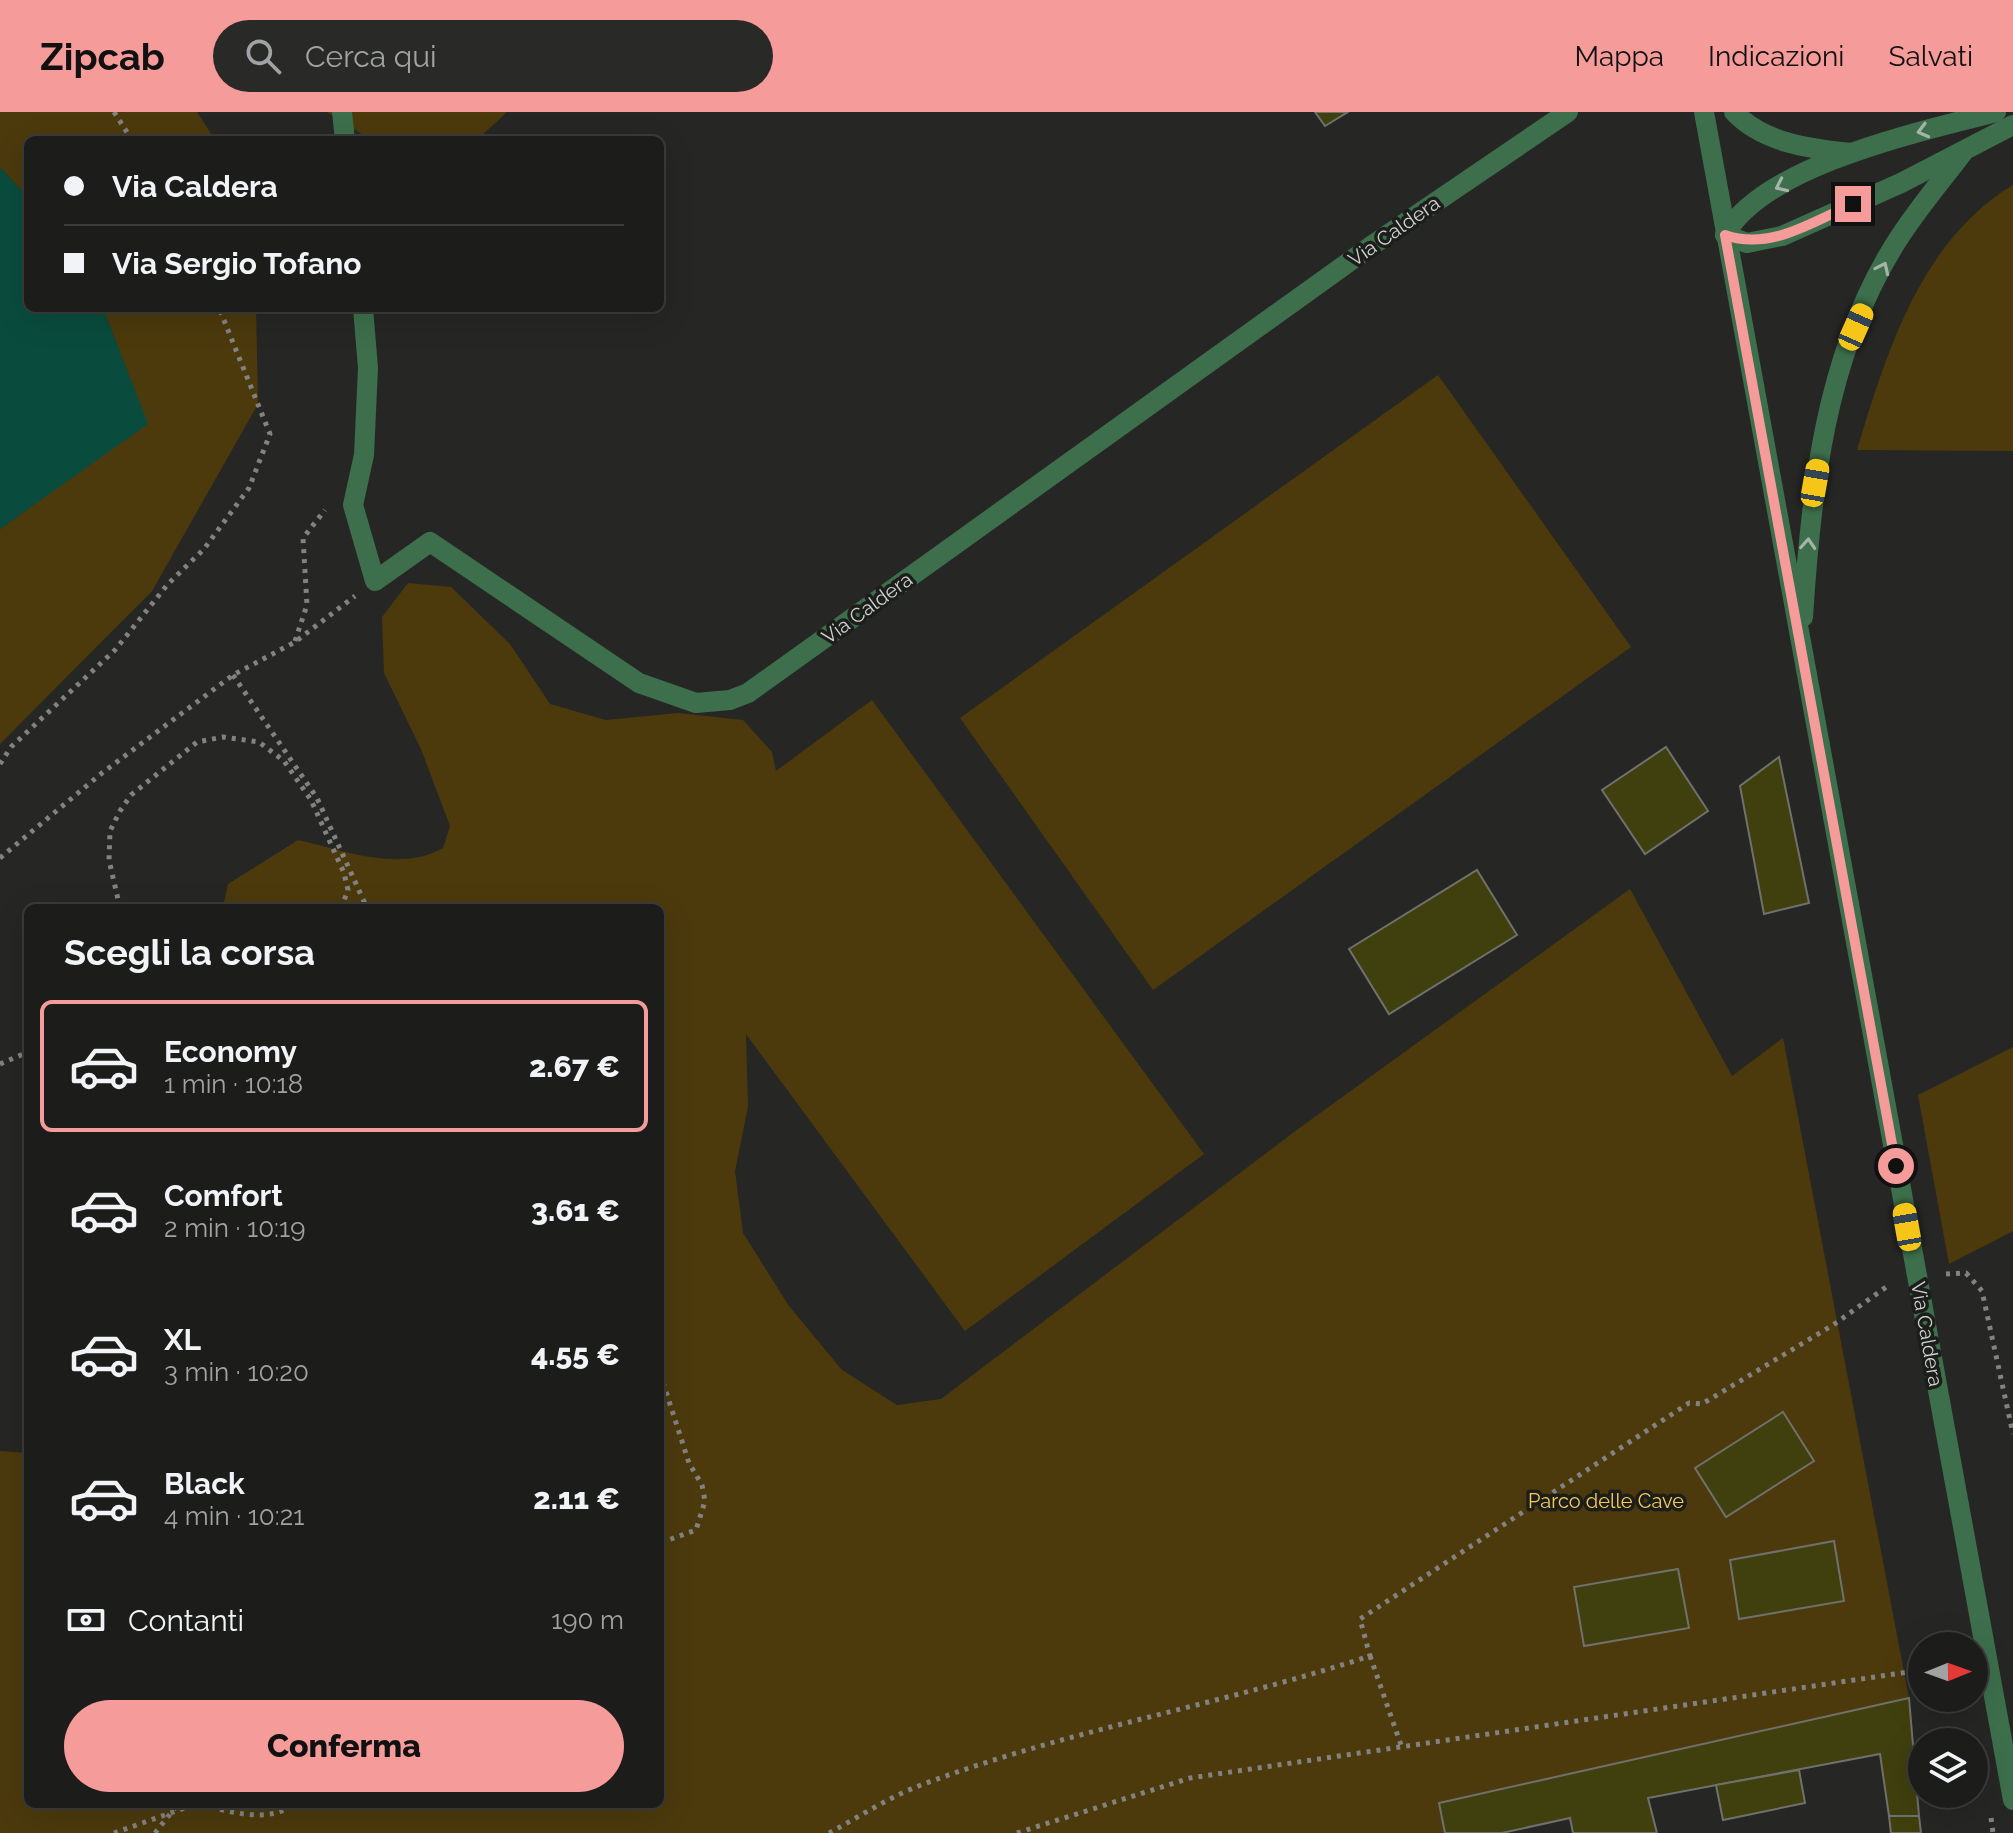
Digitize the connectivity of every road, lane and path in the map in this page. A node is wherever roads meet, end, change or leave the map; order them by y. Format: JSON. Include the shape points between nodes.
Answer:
{"nodes":[{"id":1,"x":114,"y":112,"type":"edge"},
{"id":2,"x":342,"y":112,"type":"edge"},
{"id":3,"x":1568,"y":112,"type":"edge"},
{"id":4,"x":1704,"y":112,"type":"edge"},
{"id":5,"x":1734,"y":112,"type":"edge"},
{"id":6,"x":1996,"y":112,"type":"edge"},
{"id":7,"x":2013,"y":125,"type":"edge"},
{"id":8,"x":129,"y":136,"type":"edge"},
{"id":9,"x":345,"y":136,"type":"edge"},
{"id":10,"x":1964,"y":151,"type":"junction"},
{"id":11,"x":1851,"y":153,"type":"junction"},
{"id":12,"x":1725,"y":235,"type":"junction"},
{"id":13,"x":221,"y":312,"type":"edge"},
{"id":14,"x":363,"y":312,"type":"edge"},
{"id":15,"x":353,"y":505,"type":"junction"},
{"id":16,"x":375,"y":581,"type":"junction"},
{"id":17,"x":295,"y":642,"type":"junction"},
{"id":18,"x":1800,"y":650,"type":"junction"},
{"id":19,"x":233,"y":675,"type":"junction"},
{"id":20,"x":0,"y":764,"type":"edge"},
{"id":21,"x":0,"y":858,"type":"edge"},
{"id":22,"x":119,"y":904,"type":"edge"},
{"id":23,"x":343,"y":904,"type":"edge"},
{"id":24,"x":365,"y":904,"type":"edge"},
{"id":25,"x":24,"y":1054,"type":"edge"},
{"id":26,"x":0,"y":1064,"type":"edge"},
{"id":27,"x":1951,"y":1274,"type":"dead end"},
{"id":28,"x":1893,"y":1282,"type":"dead end"},
{"id":29,"x":664,"y":1384,"type":"edge"},
{"id":30,"x":2013,"y":1434,"type":"edge"},
{"id":31,"x":664,"y":1542,"type":"edge"},
{"id":32,"x":1370,"y":1656,"type":"junction"},
{"id":33,"x":1908,"y":1672,"type":"edge"},
{"id":34,"x":1401,"y":1745,"type":"junction"},
{"id":35,"x":2013,"y":1800,"type":"edge"},
{"id":36,"x":175,"y":1808,"type":"edge"},
{"id":37,"x":187,"y":1808,"type":"edge"},
{"id":38,"x":214,"y":1808,"type":"edge"},
{"id":39,"x":290,"y":1808,"type":"edge"},
{"id":40,"x":170,"y":1814,"type":"junction"},
{"id":41,"x":114,"y":1833,"type":"edge"},
{"id":42,"x":155,"y":1833,"type":"edge"},
{"id":43,"x":829,"y":1833,"type":"edge"},
{"id":44,"x":1017,"y":1833,"type":"edge"}],
"edges":[{"from":1,"to":8,"type":"path"},
{"from":2,"to":9,"type":"street"},
{"from":3,"to":16,"type":"street","name":"Via Caldera","via":[[1374,244],[743,696],[696,703],[639,683],[430,542]]},
{"from":4,"to":12,"type":"street","name":"Via Caldera"},
{"from":5,"to":11,"type":"street","via":[[1774,137],[1805,148]]},
{"from":6,"to":11,"type":"street","one_way":true},
{"from":7,"to":10,"type":"street"},
{"from":10,"to":12,"type":"street","via":[[1782,236],[1747,243]]},
{"from":18,"to":10,"type":"street","one_way":true,"via":[[1810,510],[1838,376],[1891,249]]},
{"from":11,"to":12,"type":"street","one_way":true,"via":[[1764,194],[1743,208]]},
{"from":12,"to":18,"type":"street","name":"Via Caldera"},
{"from":13,"to":20,"type":"path","via":[[270,434],[249,488],[204,549],[115,650],[11,747]]},
{"from":14,"to":15,"type":"street","via":[[368,368],[364,455]]},
{"from":15,"to":16,"type":"street"},
{"from":15,"to":17,"type":"path","via":[[321,511],[303,538],[307,605]]},
{"from":16,"to":17,"type":"path"},
{"from":17,"to":19,"type":"path"},
{"from":18,"to":35,"type":"street","name":"Via Caldera"},
{"from":19,"to":21,"type":"path"},
{"from":19,"to":24,"type":"path","via":[[317,798]]},
{"from":22,"to":23,"type":"path","via":[[109,860],[110,831],[120,811],[131,795],[197,742],[223,737],[259,742],[284,761],[311,800],[346,881]]},
{"from":25,"to":26,"type":"path"},
{"from":27,"to":30,"type":"path","via":[[1973,1277],[1982,1291]]},
{"from":28,"to":32,"type":"path","via":[[1702,1404],[1689,1403],[1360,1619]]},
{"from":29,"to":31,"type":"path","via":[[705,1501],[696,1530]]},
{"from":32,"to":34,"type":"path"},
{"from":32,"to":43,"type":"path","via":[[1279,1686],[1019,1752],[918,1786]]},
{"from":33,"to":34,"type":"path"},
{"from":34,"to":44,"type":"path","via":[[1190,1778]]},
{"from":36,"to":40,"type":"path"},
{"from":37,"to":40,"type":"path"},
{"from":38,"to":39,"type":"path","via":[[242,1815]]},
{"from":40,"to":41,"type":"path"},
{"from":40,"to":42,"type":"path"}]}
